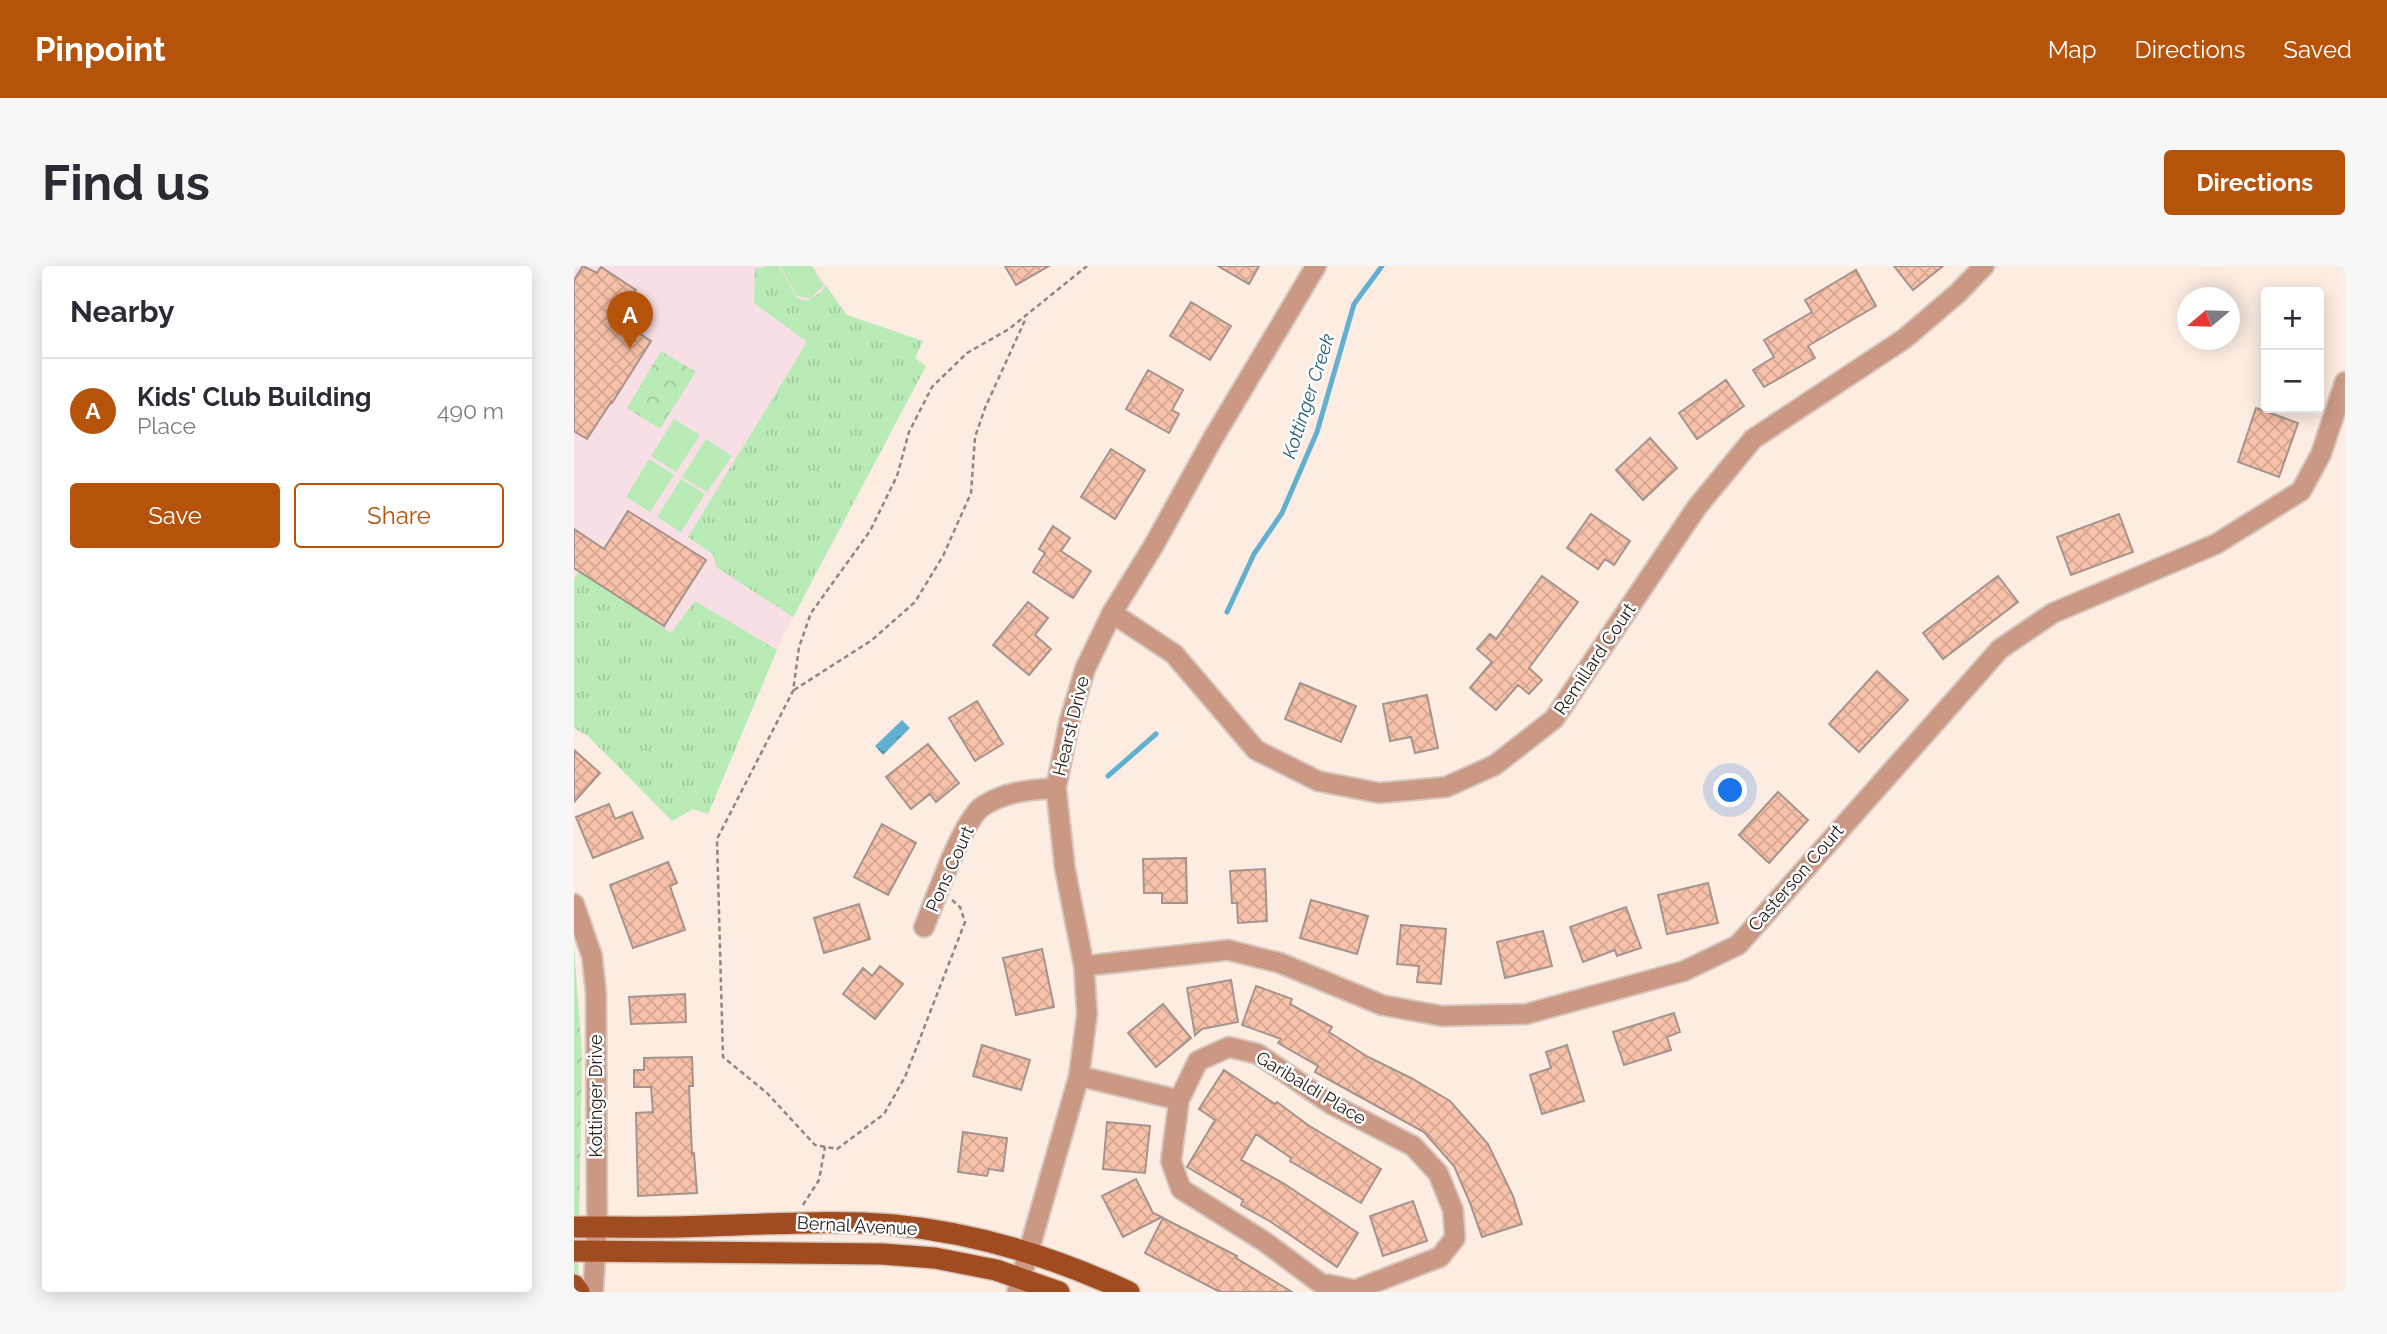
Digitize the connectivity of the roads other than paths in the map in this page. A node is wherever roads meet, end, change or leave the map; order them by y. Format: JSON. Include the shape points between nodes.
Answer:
{"nodes":[{"id":1,"x":1316,"y":266,"type":"edge"},
{"id":2,"x":1984,"y":266,"type":"edge"},
{"id":3,"x":2345,"y":382,"type":"edge"},
{"id":4,"x":1112,"y":613,"type":"junction"},
{"id":5,"x":1056,"y":788,"type":"junction"},
{"id":6,"x":574,"y":904,"type":"edge"},
{"id":7,"x":924,"y":927,"type":"dead end"},
{"id":8,"x":1084,"y":966,"type":"junction"},
{"id":9,"x":1079,"y":1076,"type":"junction"},
{"id":10,"x":1179,"y":1100,"type":"junction"},
{"id":11,"x":574,"y":1227,"type":"edge"},
{"id":12,"x":597,"y":1227,"type":"junction"},
{"id":13,"x":574,"y":1251,"type":"edge"},
{"id":14,"x":596,"y":1251,"type":"junction"},
{"id":15,"x":1028,"y":1251,"type":"junction"},
{"id":16,"x":574,"y":1285,"type":"edge"},
{"id":17,"x":1018,"y":1285,"type":"edge"},
{"id":18,"x":579,"y":1292,"type":"edge"},
{"id":19,"x":593,"y":1292,"type":"edge"},
{"id":20,"x":1059,"y":1292,"type":"edge"},
{"id":21,"x":1129,"y":1292,"type":"edge"}],
"edges":[{"from":1,"to":4,"type":"street","name":"Hearst Drive"},
{"from":2,"to":4,"type":"street","name":"Remillard Court","via":[[1904,339],[1753,439],[1698,507],[1554,719],[1494,765],[1446,787],[1379,793],[1318,781],[1256,750],[1174,654]]},
{"from":3,"to":8,"type":"street","name":"Casterson Court","via":[[2322,454],[2301,491],[2216,544],[2053,613],[2000,649],[1738,945],[1684,971],[1526,1014],[1442,1016],[1382,1005],[1280,963],[1228,950]]},
{"from":4,"to":5,"type":"street","name":"Hearst Drive","via":[[1085,669]]},
{"from":5,"to":7,"type":"street","name":"Pons Court","via":[[1014,792],[981,807],[960,839]]},
{"from":5,"to":8,"type":"street","name":"Hearst Drive","via":[[1065,869]]},
{"from":6,"to":12,"type":"street","name":"Kottinger Drive","via":[[592,956],[596,993]]},
{"from":8,"to":9,"type":"street","name":"Hearst Drive","via":[[1087,1014]]},
{"from":9,"to":10,"type":"street"},
{"from":9,"to":15,"type":"street","name":"Hearst Drive"},
{"from":10,"to":10,"type":"street","name":"Garibaldi Place","via":[[1171,1161],[1181,1189],[1320,1283],[1355,1290],[1440,1257],[1455,1238],[1453,1210],[1438,1172],[1413,1146],[1331,1104],[1258,1054],[1228,1047],[1198,1061]]},
{"from":11,"to":12,"type":"main road","name":"Bernal Avenue"},
{"from":12,"to":14,"type":"street","name":"Kottinger Drive"},
{"from":12,"to":15,"type":"main road","name":"Bernal Avenue","via":[[800,1222],[894,1225]]},
{"from":13,"to":14,"type":"main road","name":"Bernal Avenue"},
{"from":14,"to":17,"type":"main road","name":"Bernal Avenue","via":[[882,1254],[968,1263]]},
{"from":14,"to":19,"type":"street","name":"Kottinger Drive"},
{"from":15,"to":17,"type":"street","name":"Hearst Drive"},
{"from":15,"to":21,"type":"main road","name":"Bernal Avenue"},
{"from":16,"to":18,"type":"main road"},
{"from":17,"to":20,"type":"main road","name":"Bernal Avenue"}]}
